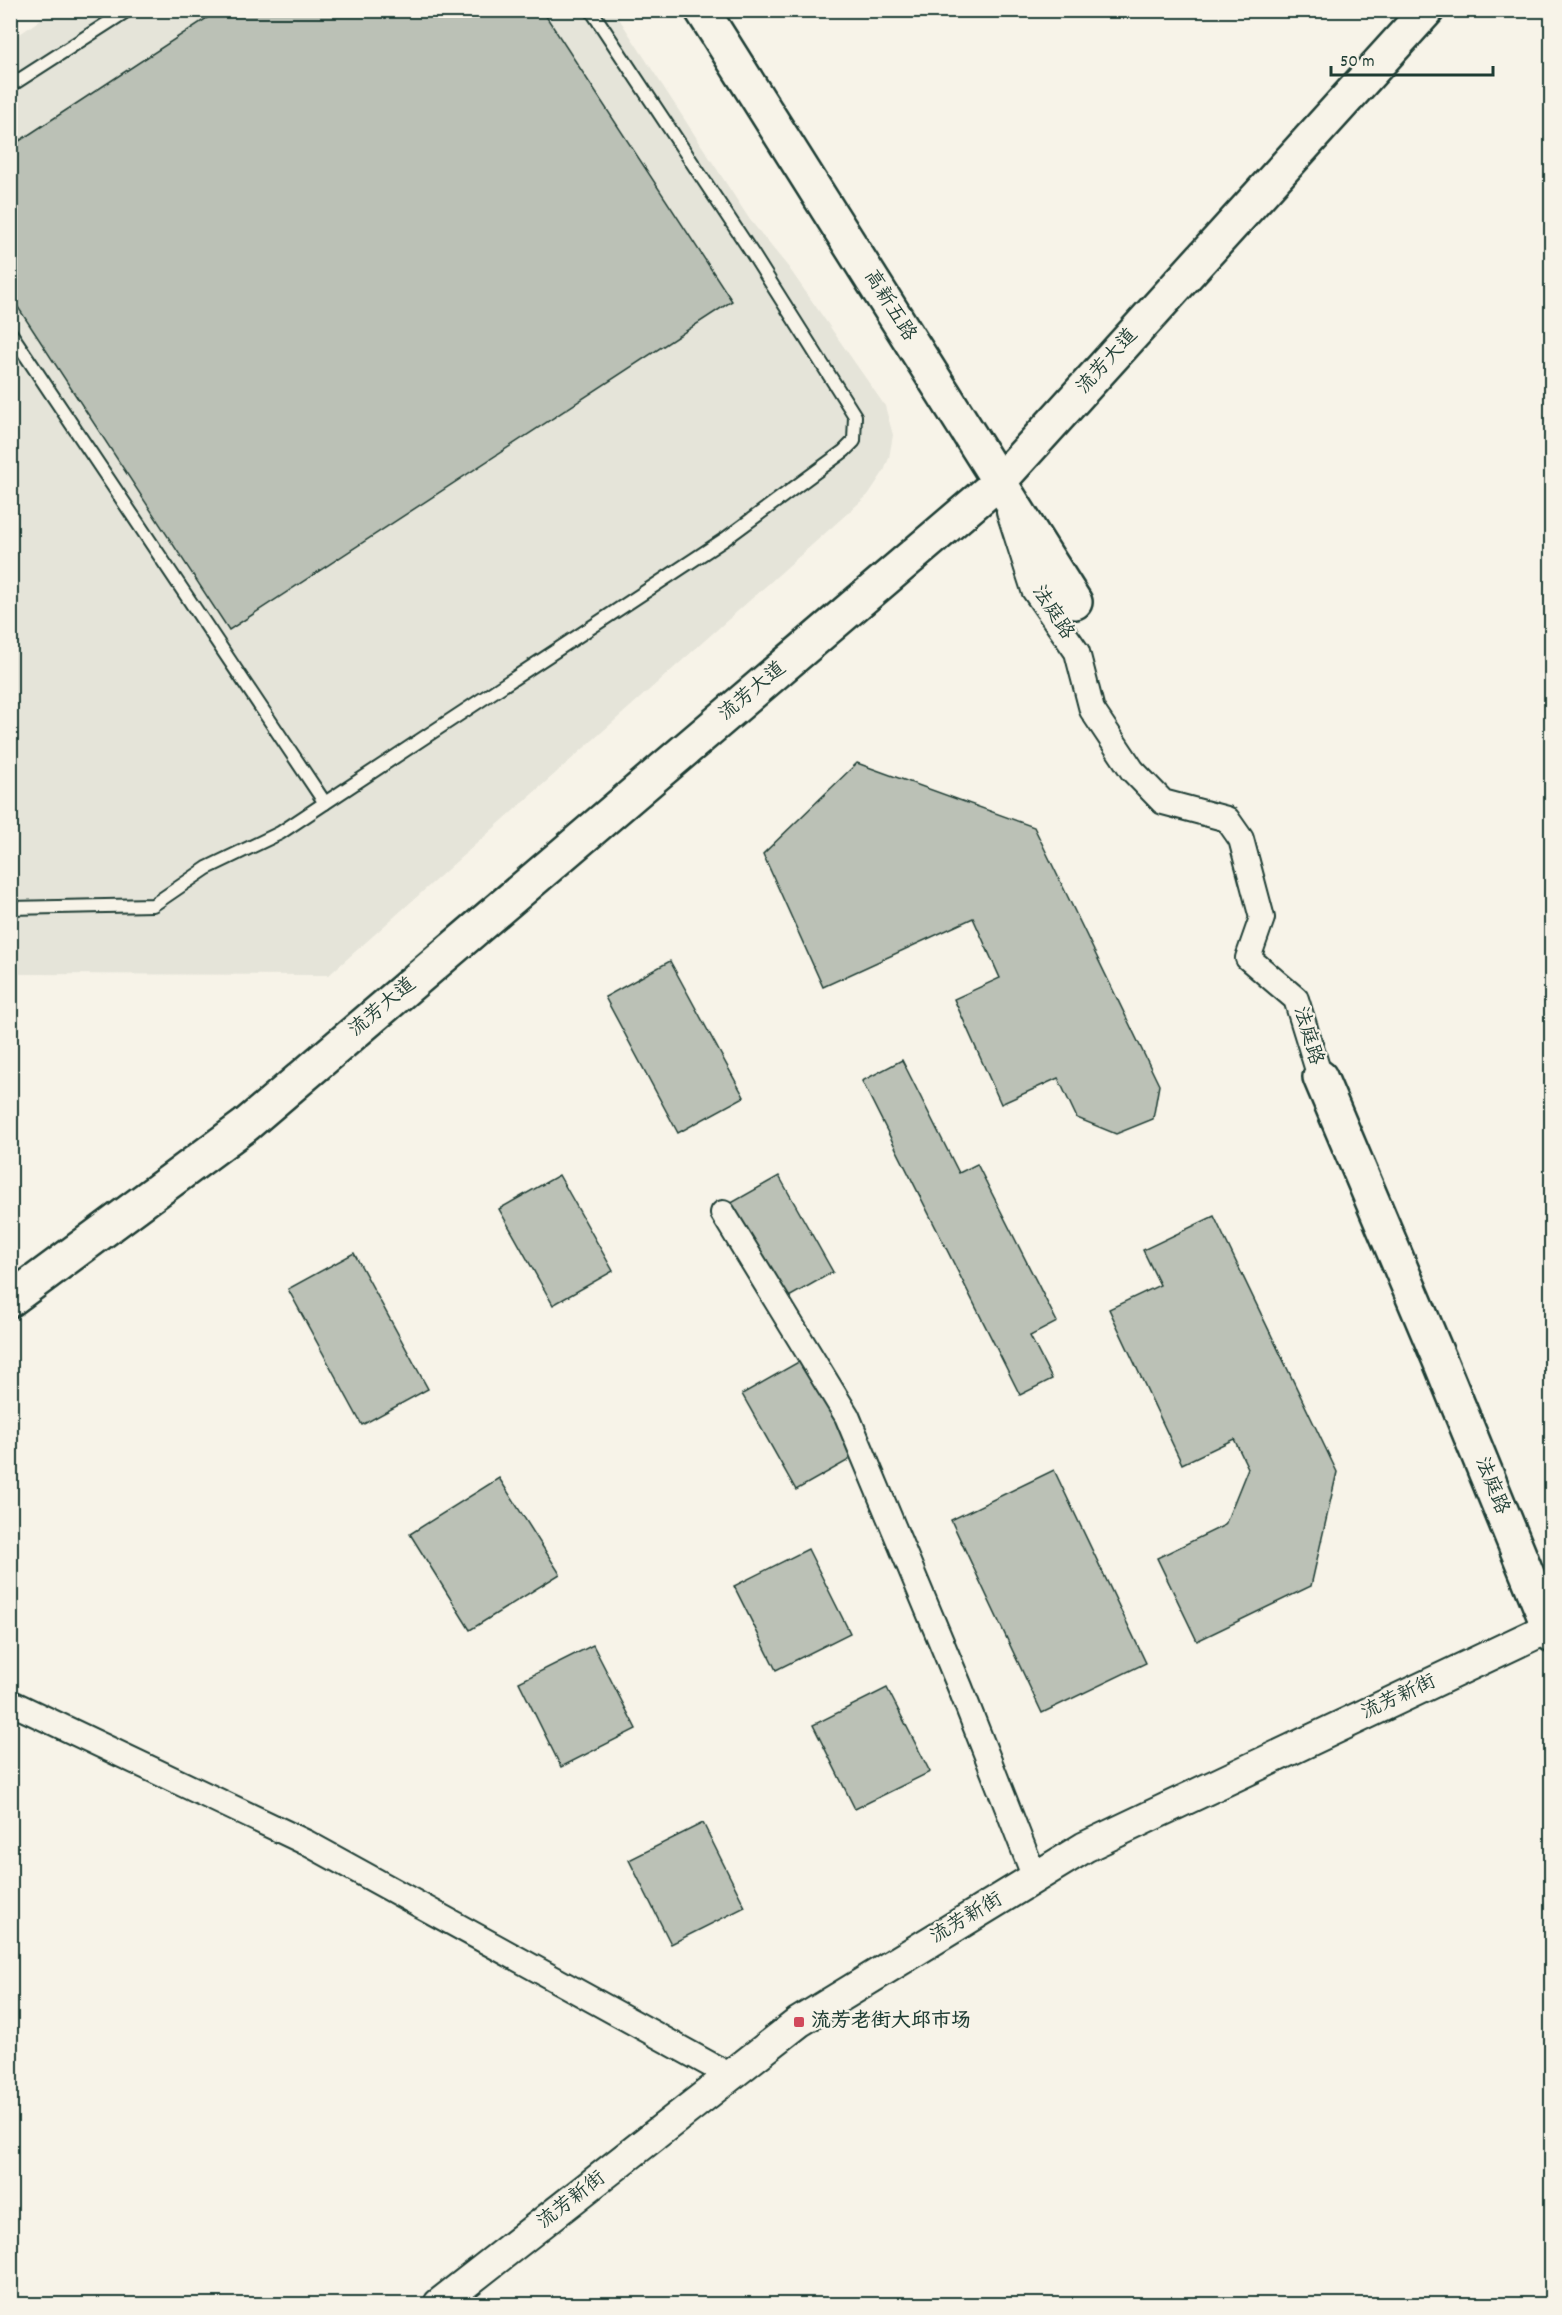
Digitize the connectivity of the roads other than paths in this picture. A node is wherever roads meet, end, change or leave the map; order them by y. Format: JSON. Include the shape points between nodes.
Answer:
{"nodes":[{"id":1,"x":128,"y":10,"type":"edge"},
{"id":2,"x":591,"y":10,"type":"edge"},
{"id":3,"x":702,"y":10,"type":"edge"},
{"id":4,"x":1427,"y":10,"type":"edge"},
{"id":5,"x":10,"y":86,"type":"edge"},
{"id":6,"x":10,"y":332,"type":"edge"},
{"id":7,"x":999,"y":482,"type":"junction"},
{"id":8,"x":1075,"y":602,"type":"dead end"},
{"id":9,"x":325,"y":803,"type":"junction"},
{"id":10,"x":10,"y":908,"type":"edge"},
{"id":11,"x":1320,"y":1077,"type":"joint"},
{"id":12,"x":723,"y":1213,"type":"dead end"},
{"id":13,"x":10,"y":1300,"type":"edge"},
{"id":14,"x":1550,"y":1629,"type":"edge"},
{"id":15,"x":10,"y":1702,"type":"edge"},
{"id":16,"x":1035,"y":1878,"type":"junction"},
{"id":17,"x":731,"y":2076,"type":"junction"},
{"id":18,"x":439,"y":2304,"type":"edge"}],
"edges":[{"from":1,"to":5,"type":"lane"},
{"from":2,"to":9,"type":"lane","via":[[855,416],[854,441],[725,539]]},
{"from":3,"to":7,"type":"main road","name":"高新五路"},
{"from":4,"to":7,"type":"main road","name":"流芳大道"},
{"from":6,"to":9,"type":"lane"},
{"from":7,"to":8,"type":"main road","name":"高新五路"},
{"from":7,"to":11,"type":"street","name":"法庭路","via":[[1034,590],[1077,652],[1092,710],[1132,770],[1163,802],[1227,819],[1241,839],[1262,918],[1248,958],[1296,999]]},
{"from":7,"to":13,"type":"main road","name":"流芳大道","via":[[246,1125]]},
{"from":9,"to":10,"type":"lane","via":[[280,833],[207,868],[153,905]]},
{"from":11,"to":14,"type":"main road","name":"法庭路"},
{"from":12,"to":16,"type":"street","via":[[847,1416]]},
{"from":14,"to":16,"type":"street","name":"流芳新街","via":[[1085,1847]]},
{"from":15,"to":17,"type":"street","via":[[307,1843]]},
{"from":16,"to":17,"type":"street","name":"流芳新街","via":[[799,2022]]},
{"from":17,"to":18,"type":"street","name":"流芳新街"}]}
